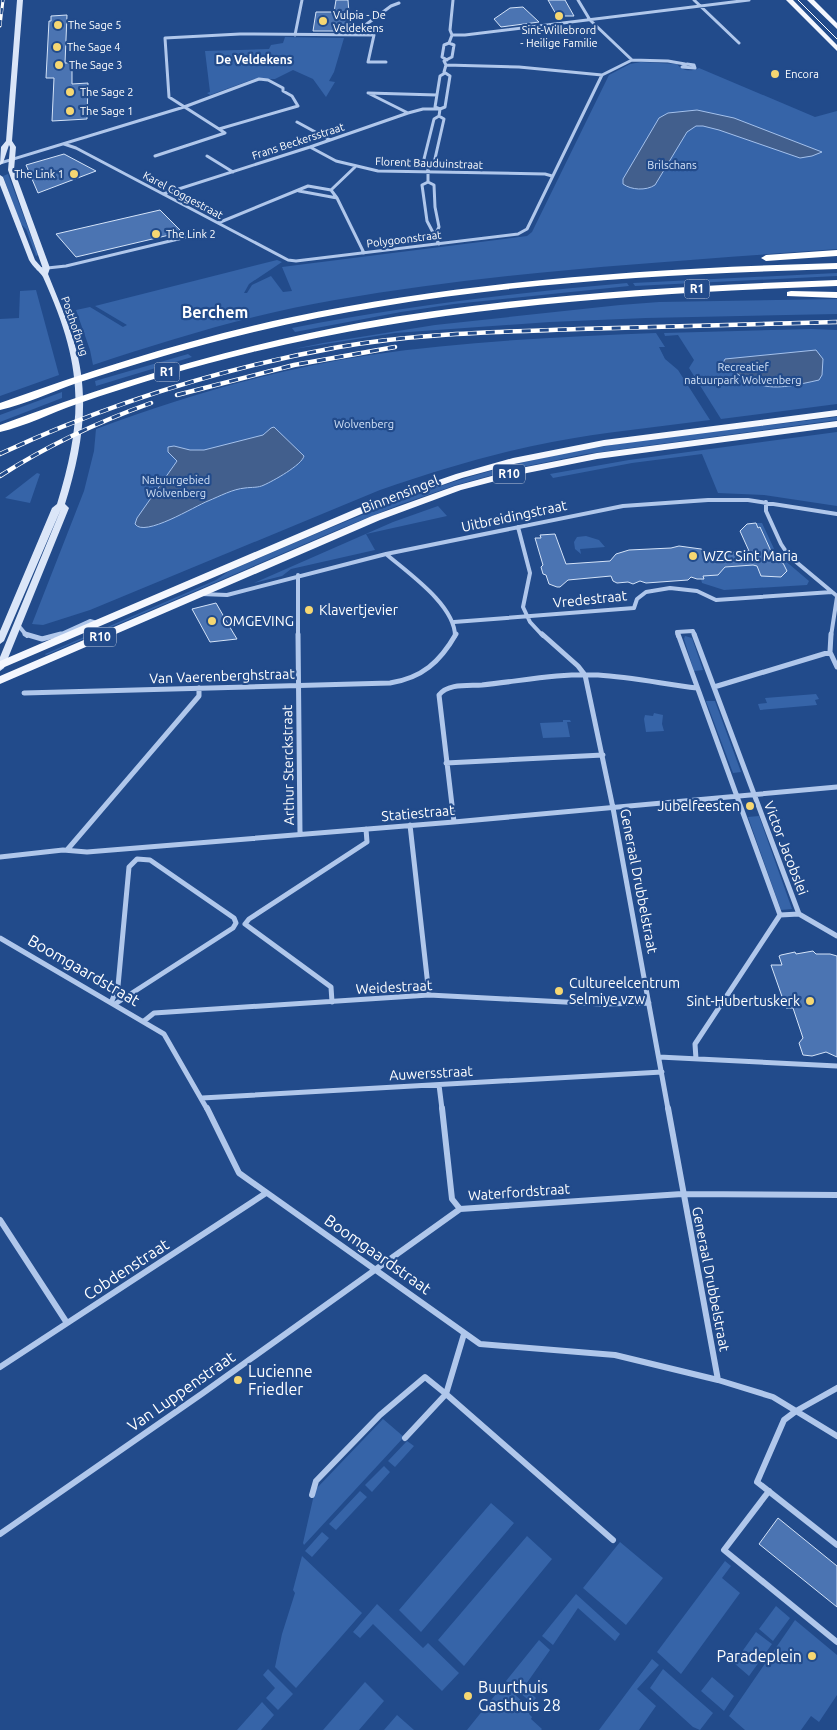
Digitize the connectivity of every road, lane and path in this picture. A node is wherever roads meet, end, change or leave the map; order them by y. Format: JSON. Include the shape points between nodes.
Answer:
{"nodes":[{"id":1,"x":21,"y":0,"type":"edge"},
{"id":2,"x":302,"y":0,"type":"edge"},
{"id":3,"x":453,"y":0,"type":"edge"},
{"id":4,"x":578,"y":0,"type":"edge"},
{"id":5,"x":694,"y":0,"type":"edge"},
{"id":6,"x":749,"y":0,"type":"edge"},
{"id":7,"x":789,"y":0,"type":"edge"},
{"id":8,"x":810,"y":0,"type":"edge"},
{"id":9,"x":399,"y":3,"type":"dead end"},
{"id":10,"x":699,"y":6,"type":"junction"},
{"id":11,"x":590,"y":20,"type":"junction"},
{"id":12,"x":834,"y":21,"type":"edge"},
{"id":13,"x":837,"y":28,"type":"edge"},
{"id":14,"x":452,"y":34,"type":"junction"},
{"id":15,"x":295,"y":35,"type":"junction"},
{"id":16,"x":356,"y":35,"type":"junction"},
{"id":17,"x":449,"y":43,"type":"junction"},
{"id":18,"x":740,"y":43,"type":"dead end"},
{"id":19,"x":837,"y":49,"type":"edge"},
{"id":20,"x":447,"y":60,"type":"junction"},
{"id":21,"x":632,"y":60,"type":"junction"},
{"id":22,"x":386,"y":62,"type":"dead end"},
{"id":23,"x":685,"y":64,"type":"dead end"},
{"id":24,"x":446,"y":66,"type":"junction"},
{"id":25,"x":445,"y":73,"type":"junction"},
{"id":26,"x":602,"y":74,"type":"junction"},
{"id":27,"x":437,"y":95,"type":"junction"},
{"id":28,"x":184,"y":107,"type":"junction"},
{"id":29,"x":440,"y":109,"type":"junction"},
{"id":30,"x":408,"y":113,"type":"junction"},
{"id":31,"x":439,"y":116,"type":"junction"},
{"id":32,"x":298,"y":122,"type":"dead end"},
{"id":33,"x":136,"y":123,"type":"junction"},
{"id":34,"x":219,"y":129,"type":"junction"},
{"id":35,"x":330,"y":140,"type":"junction"},
{"id":36,"x":9,"y":141,"type":"junction"},
{"id":37,"x":64,"y":144,"type":"junction"},
{"id":38,"x":68,"y":145,"type":"junction"},
{"id":39,"x":310,"y":147,"type":"junction"},
{"id":40,"x":155,"y":156,"type":"dead end"},
{"id":41,"x":206,"y":156,"type":"dead end"},
{"id":42,"x":12,"y":161,"type":"junction"},
{"id":43,"x":0,"y":164,"type":"edge"},
{"id":44,"x":428,"y":166,"type":"junction"},
{"id":45,"x":355,"y":167,"type":"junction"},
{"id":46,"x":233,"y":172,"type":"junction"},
{"id":47,"x":428,"y":174,"type":"junction"},
{"id":48,"x":552,"y":176,"type":"junction"},
{"id":49,"x":0,"y":178,"type":"edge"},
{"id":50,"x":428,"y":182,"type":"junction"},
{"id":51,"x":298,"y":190,"type":"junction"},
{"id":52,"x":330,"y":190,"type":"junction"},
{"id":53,"x":163,"y":194,"type":"junction"},
{"id":54,"x":337,"y":198,"type":"junction"},
{"id":55,"x":218,"y":223,"type":"junction"},
{"id":56,"x":435,"y":235,"type":"junction"},
{"id":57,"x":192,"y":236,"type":"dead end"},
{"id":58,"x":439,"y":244,"type":"junction"},
{"id":59,"x":364,"y":253,"type":"junction"},
{"id":60,"x":837,"y":253,"type":"edge"},
{"id":61,"x":288,"y":260,"type":"joint"},
{"id":62,"x":837,"y":266,"type":"edge"},
{"id":63,"x":46,"y":271,"type":"junction"},
{"id":64,"x":628,"y":276,"type":"junction"},
{"id":65,"x":837,"y":283,"type":"edge"},
{"id":66,"x":837,"y":295,"type":"edge"},
{"id":67,"x":557,"y":300,"type":"junction"},
{"id":68,"x":0,"y":407,"type":"edge"},
{"id":69,"x":837,"y":413,"type":"edge"},
{"id":70,"x":837,"y":424,"type":"edge"},
{"id":71,"x":0,"y":429,"type":"edge"},
{"id":72,"x":766,"y":502,"type":"junction"},
{"id":73,"x":61,"y":504,"type":"junction"},
{"id":74,"x":837,"y":514,"type":"edge"},
{"id":75,"x":518,"y":526,"type":"junction"},
{"id":76,"x":386,"y":554,"type":"junction"},
{"id":77,"x":298,"y":575,"type":"junction"},
{"id":78,"x":832,"y":592,"type":"junction"},
{"id":79,"x":201,"y":594,"type":"junction"},
{"id":80,"x":837,"y":597,"type":"edge"},
{"id":81,"x":526,"y":617,"type":"junction"},
{"id":82,"x":454,"y":622,"type":"junction"},
{"id":83,"x":97,"y":623,"type":"junction"},
{"id":84,"x":18,"y":624,"type":"junction"},
{"id":85,"x":0,"y":641,"type":"edge"},
{"id":86,"x":830,"y":652,"type":"junction"},
{"id":87,"x":837,"y":653,"type":"edge"},
{"id":88,"x":1,"y":666,"type":"edge"},
{"id":89,"x":837,"y":667,"type":"edge"},
{"id":90,"x":585,"y":676,"type":"junction"},
{"id":91,"x":0,"y":680,"type":"edge"},
{"id":92,"x":299,"y":686,"type":"junction"},
{"id":93,"x":714,"y":687,"type":"junction"},
{"id":94,"x":199,"y":688,"type":"junction"},
{"id":95,"x":697,"y":688,"type":"junction"},
{"id":96,"x":24,"y":693,"type":"dead end"},
{"id":97,"x":602,"y":755,"type":"junction"},
{"id":98,"x":446,"y":763,"type":"junction"},
{"id":99,"x":837,"y":787,"type":"edge"},
{"id":100,"x":754,"y":795,"type":"junction"},
{"id":101,"x":737,"y":797,"type":"junction"},
{"id":102,"x":613,"y":808,"type":"junction"},
{"id":103,"x":454,"y":822,"type":"junction"},
{"id":104,"x":410,"y":826,"type":"junction"},
{"id":105,"x":366,"y":829,"type":"junction"},
{"id":106,"x":300,"y":834,"type":"junction"},
{"id":107,"x":67,"y":850,"type":"junction"},
{"id":108,"x":0,"y":857,"type":"edge"},
{"id":109,"x":799,"y":914,"type":"junction"},
{"id":110,"x":780,"y":916,"type":"junction"},
{"id":111,"x":837,"y":936,"type":"edge"},
{"id":112,"x":0,"y":938,"type":"edge"},
{"id":113,"x":429,"y":995,"type":"junction"},
{"id":114,"x":332,"y":1002,"type":"junction"},
{"id":115,"x":113,"y":1003,"type":"junction"},
{"id":116,"x":649,"y":1003,"type":"junction"},
{"id":117,"x":144,"y":1021,"type":"junction"},
{"id":118,"x":659,"y":1058,"type":"junction"},
{"id":119,"x":696,"y":1059,"type":"junction"},
{"id":120,"x":837,"y":1066,"type":"edge"},
{"id":121,"x":662,"y":1072,"type":"junction"},
{"id":122,"x":439,"y":1085,"type":"junction"},
{"id":123,"x":202,"y":1098,"type":"junction"},
{"id":124,"x":266,"y":1193,"type":"junction"},
{"id":125,"x":682,"y":1194,"type":"junction"},
{"id":126,"x":837,"y":1195,"type":"edge"},
{"id":127,"x":460,"y":1209,"type":"junction"},
{"id":128,"x":0,"y":1220,"type":"edge"},
{"id":129,"x":376,"y":1269,"type":"junction"},
{"id":130,"x":67,"y":1323,"type":"junction"},
{"id":131,"x":464,"y":1334,"type":"junction"},
{"id":132,"x":0,"y":1367,"type":"edge"},
{"id":133,"x":718,"y":1380,"type":"junction"},
{"id":134,"x":837,"y":1388,"type":"edge"},
{"id":135,"x":446,"y":1394,"type":"junction"},
{"id":136,"x":796,"y":1411,"type":"junction"},
{"id":137,"x":837,"y":1436,"type":"edge"},
{"id":138,"x":406,"y":1438,"type":"dead end"},
{"id":139,"x":769,"y":1491,"type":"junction"},
{"id":140,"x":312,"y":1495,"type":"dead end"},
{"id":141,"x":0,"y":1534,"type":"edge"},
{"id":142,"x":613,"y":1540,"type":"dead end"},
{"id":143,"x":837,"y":1545,"type":"edge"},
{"id":144,"x":837,"y":1642,"type":"edge"}],
"edges":[{"from":1,"to":36,"type":"street"},
{"from":2,"to":15,"type":"street"},
{"from":3,"to":14,"type":"street"},
{"from":4,"to":11,"type":"street"},
{"from":5,"to":10,"type":"street"},
{"from":6,"to":10,"type":"street"},
{"from":7,"to":19,"type":"main road"},
{"from":8,"to":12,"type":"main road"},
{"from":9,"to":16,"type":"street"},
{"from":10,"to":11,"type":"street"},
{"from":10,"to":18,"type":"street"},
{"from":11,"to":14,"type":"street"},
{"from":11,"to":21,"type":"street"},
{"from":12,"to":13,"type":"main road"},
{"from":14,"to":17,"type":"street"},
{"from":15,"to":16,"type":"street"},
{"from":15,"to":28,"type":"street","via":[[165,38],[169,97]]},
{"from":16,"to":22,"type":"street","via":[[374,35],[368,62]]},
{"from":17,"to":20,"type":"street","via":[[454,45],[452,57]]},
{"from":17,"to":20,"type":"street","via":[[444,44],[442,57]]},
{"from":20,"to":24,"type":"street","via":[[444,61]]},
{"from":21,"to":23,"type":"street"},
{"from":21,"to":26,"type":"street"},
{"from":24,"to":25,"type":"street"},
{"from":24,"to":26,"type":"street","via":[[518,67]]},
{"from":25,"to":27,"type":"street","via":[[440,76]]},
{"from":25,"to":29,"type":"street","via":[[450,76],[445,107]]},
{"from":26,"to":48,"type":"street"},
{"from":27,"to":29,"type":"street","via":[[435,107]]},
{"from":27,"to":30,"type":"street","via":[[368,93]]},
{"from":28,"to":33,"type":"street","via":[[181,111]]},
{"from":28,"to":34,"type":"street"},
{"from":28,"to":34,"type":"street","via":[[263,79],[283,88],[298,106]]},
{"from":29,"to":30,"type":"street","name":"Frans Beckersstraat"},
{"from":29,"to":31,"type":"street"},
{"from":30,"to":35,"type":"street","name":"Frans Beckersstraat"},
{"from":31,"to":44,"type":"street","via":[[434,119],[426,148],[423,163]]},
{"from":31,"to":44,"type":"street","via":[[444,119],[434,163]]},
{"from":32,"to":35,"type":"street"},
{"from":33,"to":37,"type":"street"},
{"from":33,"to":38,"type":"street"},
{"from":34,"to":40,"type":"street","via":[[224,133]]},
{"from":35,"to":39,"type":"street","name":"Frans Beckersstraat"},
{"from":36,"to":42,"type":"street","name":"Posthofbrug"},
{"from":36,"to":43,"type":"street"},
{"from":37,"to":38,"type":"street","name":"Karel Coggestraat"},
{"from":37,"to":42,"type":"street"},
{"from":38,"to":42,"type":"street"},
{"from":38,"to":53,"type":"street","name":"Karel Coggestraat"},
{"from":39,"to":45,"type":"street","name":"Florent Bauduinstraat"},
{"from":39,"to":46,"type":"street","name":"Frans Beckersstraat"},
{"from":41,"to":46,"type":"street"},
{"from":42,"to":43,"type":"street"},
{"from":42,"to":63,"type":"street","name":"Posthofbrug","via":[[12,172]]},
{"from":44,"to":47,"type":"street"},
{"from":45,"to":47,"type":"street","name":"Florent Bauduinstraat"},
{"from":45,"to":52,"type":"street"},
{"from":46,"to":53,"type":"street","name":"Frans Beckersstraat"},
{"from":47,"to":48,"type":"street","name":"Florent Bauduinstraat"},
{"from":47,"to":50,"type":"street"},
{"from":48,"to":58,"type":"street","name":"Polygoonstraat","via":[[522,233]]},
{"from":49,"to":63,"type":"street","via":[[32,260],[38,269]]},
{"from":50,"to":56,"type":"street","via":[[434,186],[439,228]]},
{"from":50,"to":56,"type":"street","via":[[422,185],[422,195],[428,228]]},
{"from":51,"to":52,"type":"street","via":[[308,186]]},
{"from":51,"to":54,"type":"street"},
{"from":51,"to":55,"type":"street"},
{"from":52,"to":54,"type":"street"},
{"from":53,"to":55,"type":"street","name":"Karel Coggestraat"},
{"from":54,"to":59,"type":"street"},
{"from":55,"to":61,"type":"street","name":"Karel Coggestraat"},
{"from":56,"to":58,"type":"street"},
{"from":57,"to":63,"type":"street"},
{"from":58,"to":59,"type":"street","name":"Polygoonstraat"},
{"from":59,"to":61,"type":"street","name":"Polygoonstraat"},
{"from":60,"to":64,"type":"highway","via":[[660,266]]},
{"from":62,"to":64,"type":"highway","number":"R1"},
{"from":63,"to":73,"type":"street","name":"Posthofbrug","via":[[77,366],[80,400],[76,458]]},
{"from":64,"to":68,"type":"highway","number":"R1","via":[[459,292],[291,320],[105,370]]},
{"from":65,"to":67,"type":"highway","number":"R1","via":[[680,289]]},
{"from":66,"to":67,"type":"highway"},
{"from":67,"to":71,"type":"highway","number":"R1","via":[[394,320],[256,348],[125,385]]},
{"from":69,"to":83,"type":"main road","name":"Binnensingel","number":"R10","via":[[580,447],[459,476],[376,504]]},
{"from":70,"to":79,"type":"main road","name":"Binnensingel","number":"R10","via":[[615,453],[521,471],[398,509]]},
{"from":72,"to":74,"type":"street","name":"Uitbreidingstraat"},
{"from":72,"to":75,"type":"street","name":"Uitbreidingstraat","via":[[708,500],[623,506]]},
{"from":72,"to":78,"type":"street","via":[[766,511],[785,550]]},
{"from":73,"to":84,"type":"street","name":"Posthofbrug","via":[[65,508]]},
{"from":73,"to":85,"type":"street","name":"Posthofbrug","via":[[56,508]]},
{"from":75,"to":76,"type":"street","name":"Uitbreidingstraat"},
{"from":75,"to":81,"type":"street","via":[[530,573],[522,605]]},
{"from":76,"to":77,"type":"street","name":"Uitbreidingstraat"},
{"from":76,"to":82,"type":"street","via":[[443,606]]},
{"from":77,"to":79,"type":"street","name":"Uitbreidingstraat","via":[[227,595]]},
{"from":77,"to":92,"type":"street","name":"Arthur Sterckstraat"},
{"from":78,"to":80,"type":"street"},
{"from":78,"to":81,"type":"street","name":"Vredestraat","via":[[716,600],[696,589],[668,588],[639,597],[634,608]]},
{"from":79,"to":91,"type":"main road","name":"Binnensingel","number":"R10"},
{"from":80,"to":86,"type":"street"},
{"from":81,"to":82,"type":"street","name":"Vredestraat"},
{"from":81,"to":90,"type":"street","name":"Generaal Drubbelstraat"},
{"from":82,"to":92,"type":"street","name":"Van Vaerenberghstraat","via":[[456,636],[419,676],[390,683]]},
{"from":83,"to":84,"type":"street","via":[[90,621],[44,639],[25,635]]},
{"from":83,"to":88,"type":"main road","name":"Binnensingel","number":"R10"},
{"from":84,"to":88,"type":"street","name":"Posthofbrug"},
{"from":86,"to":87,"type":"street"},
{"from":86,"to":89,"type":"street"},
{"from":86,"to":93,"type":"street"},
{"from":90,"to":95,"type":"street"},
{"from":90,"to":97,"type":"street","name":"Generaal Drubbelstraat"},
{"from":90,"to":98,"type":"street","via":[[527,678],[451,687],[441,692]]},
{"from":92,"to":94,"type":"street","name":"Van Vaerenberghstraat"},
{"from":92,"to":106,"type":"street","name":"Arthur Sterckstraat"},
{"from":93,"to":95,"type":"street","name":"Victor Jacobslei","via":[[693,631],[677,632]]},
{"from":93,"to":100,"type":"street","name":"Victor Jacobslei"},
{"from":94,"to":96,"type":"street","name":"Van Vaerenberghstraat"},
{"from":94,"to":107,"type":"street","via":[[199,696]]},
{"from":95,"to":101,"type":"street","name":"Victor Jacobslei"},
{"from":97,"to":98,"type":"street"},
{"from":97,"to":102,"type":"street","name":"Generaal Drubbelstraat"},
{"from":98,"to":103,"type":"street"},
{"from":99,"to":100,"type":"street","name":"Statiestraat"},
{"from":100,"to":101,"type":"street","name":"Statiestraat"},
{"from":100,"to":109,"type":"street","name":"Victor Jacobslei"},
{"from":101,"to":102,"type":"street","name":"Statiestraat"},
{"from":101,"to":110,"type":"street","name":"Victor Jacobslei"},
{"from":102,"to":103,"type":"street","name":"Statiestraat"},
{"from":102,"to":116,"type":"street","name":"Generaal Drubbelstraat"},
{"from":103,"to":104,"type":"street","name":"Statiestraat"},
{"from":104,"to":105,"type":"street","name":"Statiestraat"},
{"from":104,"to":113,"type":"street"},
{"from":105,"to":106,"type":"street","name":"Statiestraat"},
{"from":105,"to":114,"type":"street","via":[[367,842],[245,924],[332,987]]},
{"from":106,"to":107,"type":"street","name":"Statiestraat","via":[[87,852]]},
{"from":107,"to":108,"type":"street","name":"Statiestraat"},
{"from":109,"to":110,"type":"street","name":"Victor Jacobslei"},
{"from":109,"to":111,"type":"street"},
{"from":110,"to":119,"type":"street","via":[[695,1044]]},
{"from":112,"to":115,"type":"street","name":"Boomgaardstraat"},
{"from":113,"to":114,"type":"street","name":"Weidestraat"},
{"from":113,"to":116,"type":"street","name":"Weidestraat","via":[[602,1004]]},
{"from":114,"to":117,"type":"street","name":"Weidestraat","via":[[154,1013]]},
{"from":115,"to":115,"type":"street","via":[[118,986],[129,867],[137,859],[154,861],[234,918],[233,928]]},
{"from":115,"to":117,"type":"street","name":"Boomgaardstraat"},
{"from":116,"to":118,"type":"street","name":"Generaal Drubbelstraat"},
{"from":117,"to":123,"type":"street","name":"Boomgaardstraat","via":[[164,1034]]},
{"from":118,"to":119,"type":"street"},
{"from":118,"to":121,"type":"street","name":"Generaal Drubbelstraat"},
{"from":119,"to":120,"type":"street"},
{"from":121,"to":122,"type":"street","name":"Auwersstraat"},
{"from":121,"to":125,"type":"street","name":"Generaal Drubbelstraat"},
{"from":122,"to":123,"type":"street","name":"Auwersstraat"},
{"from":122,"to":127,"type":"street","via":[[452,1199]]},
{"from":123,"to":124,"type":"street","name":"Boomgaardstraat","via":[[239,1172]]},
{"from":124,"to":129,"type":"street","name":"Boomgaardstraat"},
{"from":124,"to":130,"type":"street","name":"Cobdenstraat"},
{"from":125,"to":126,"type":"street","name":"Waterfordstraat"},
{"from":125,"to":127,"type":"street","name":"Waterfordstraat"},
{"from":125,"to":133,"type":"street","name":"Generaal Drubbelstraat"},
{"from":127,"to":129,"type":"street","name":"Waterfordstraat"},
{"from":128,"to":130,"type":"street"},
{"from":129,"to":131,"type":"street","name":"Boomgaardstraat"},
{"from":129,"to":141,"type":"street","name":"Van Luppenstraat"},
{"from":130,"to":132,"type":"street","name":"Cobdenstraat"},
{"from":131,"to":133,"type":"street","name":"Boomgaardstraat","via":[[480,1344],[615,1355]]},
{"from":131,"to":135,"type":"street"},
{"from":133,"to":136,"type":"street","name":"Boomgaardstraat","via":[[773,1397]]},
{"from":134,"to":136,"type":"street"},
{"from":135,"to":138,"type":"street"},
{"from":135,"to":140,"type":"street","via":[[425,1377],[380,1414],[322,1474]]},
{"from":135,"to":142,"type":"street"},
{"from":136,"to":137,"type":"street","name":"Boomgaardstraat"},
{"from":136,"to":139,"type":"street","via":[[784,1420],[757,1482]]},
{"from":139,"to":143,"type":"street"},
{"from":139,"to":144,"type":"street","via":[[724,1550]]}]}
